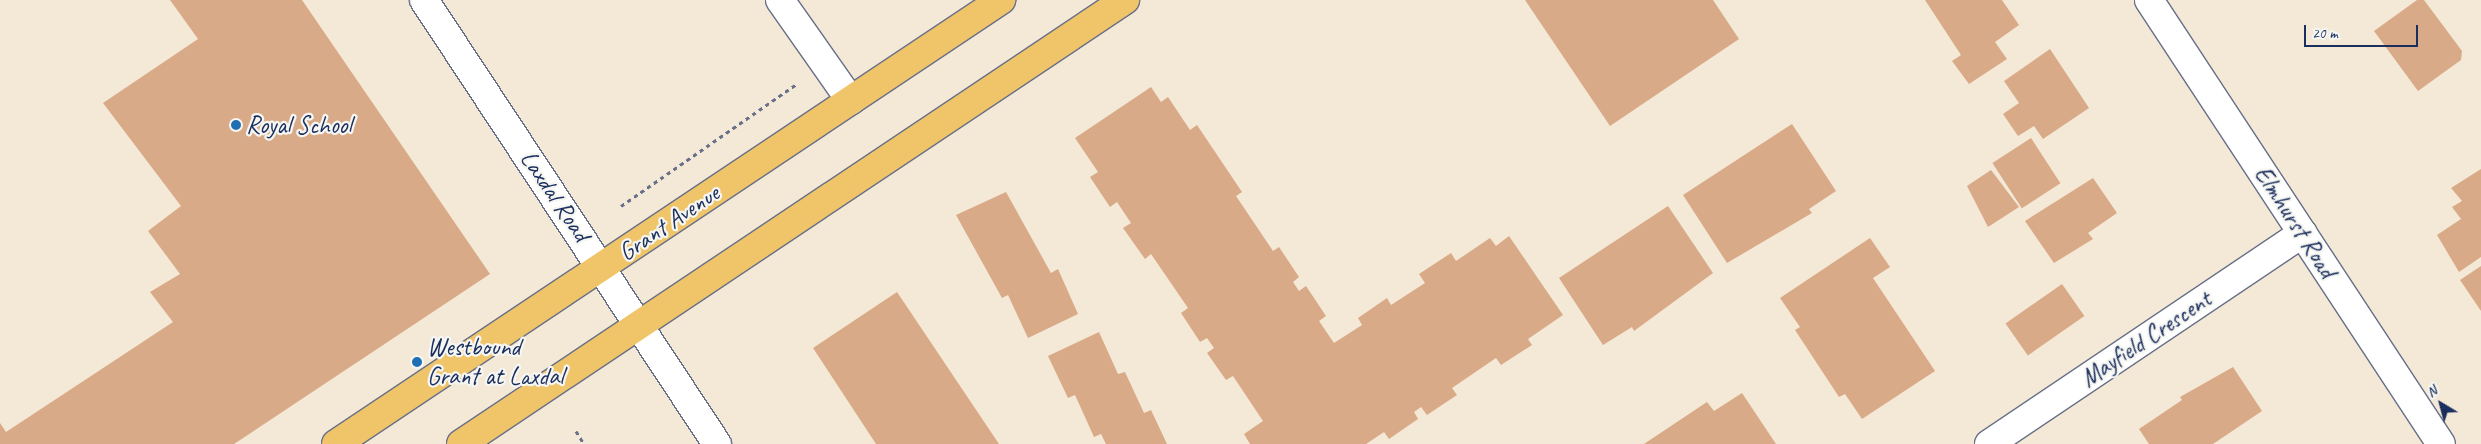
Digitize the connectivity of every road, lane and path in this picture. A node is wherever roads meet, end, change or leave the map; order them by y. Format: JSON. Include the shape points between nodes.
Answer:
{"nodes":[{"id":1,"x":424,"y":0,"type":"edge"},
{"id":2,"x":780,"y":0,"type":"edge"},
{"id":3,"x":1001,"y":0,"type":"edge"},
{"id":4,"x":1124,"y":0,"type":"edge"},
{"id":5,"x":2149,"y":0,"type":"edge"},
{"id":6,"x":826,"y":65,"type":"junction"},
{"id":7,"x":851,"y":101,"type":"junction"},
{"id":8,"x":622,"y":206,"type":"dead end"},
{"id":9,"x":2303,"y":233,"type":"junction"},
{"id":10,"x":603,"y":268,"type":"junction"},
{"id":11,"x":641,"y":325,"type":"junction"},
{"id":12,"x":576,"y":431,"type":"dead end"},
{"id":13,"x":336,"y":444,"type":"edge"},
{"id":14,"x":461,"y":444,"type":"edge"},
{"id":15,"x":584,"y":444,"type":"edge"},
{"id":16,"x":717,"y":444,"type":"edge"},
{"id":17,"x":1989,"y":444,"type":"edge"},
{"id":18,"x":2441,"y":444,"type":"edge"}],
"edges":[{"from":1,"to":10,"type":"street","name":"Laxdal Road"},
{"from":2,"to":6,"type":"street"},
{"from":3,"to":7,"type":"main road","name":"Grant Avenue"},
{"from":4,"to":11,"type":"main road"},
{"from":5,"to":9,"type":"street","name":"Elmhurst Road"},
{"from":6,"to":7,"type":"street"},
{"from":6,"to":8,"type":"path"},
{"from":7,"to":10,"type":"main road","name":"Grant Avenue"},
{"from":9,"to":17,"type":"street","name":"Mayfield Crescent"},
{"from":9,"to":18,"type":"street","name":"Elmhurst Road"},
{"from":10,"to":11,"type":"street","name":"Laxdal Road"},
{"from":10,"to":13,"type":"main road","name":"Grant Avenue"},
{"from":11,"to":14,"type":"main road"},
{"from":11,"to":16,"type":"street","name":"Laxdal Road"},
{"from":12,"to":15,"type":"path"}]}
